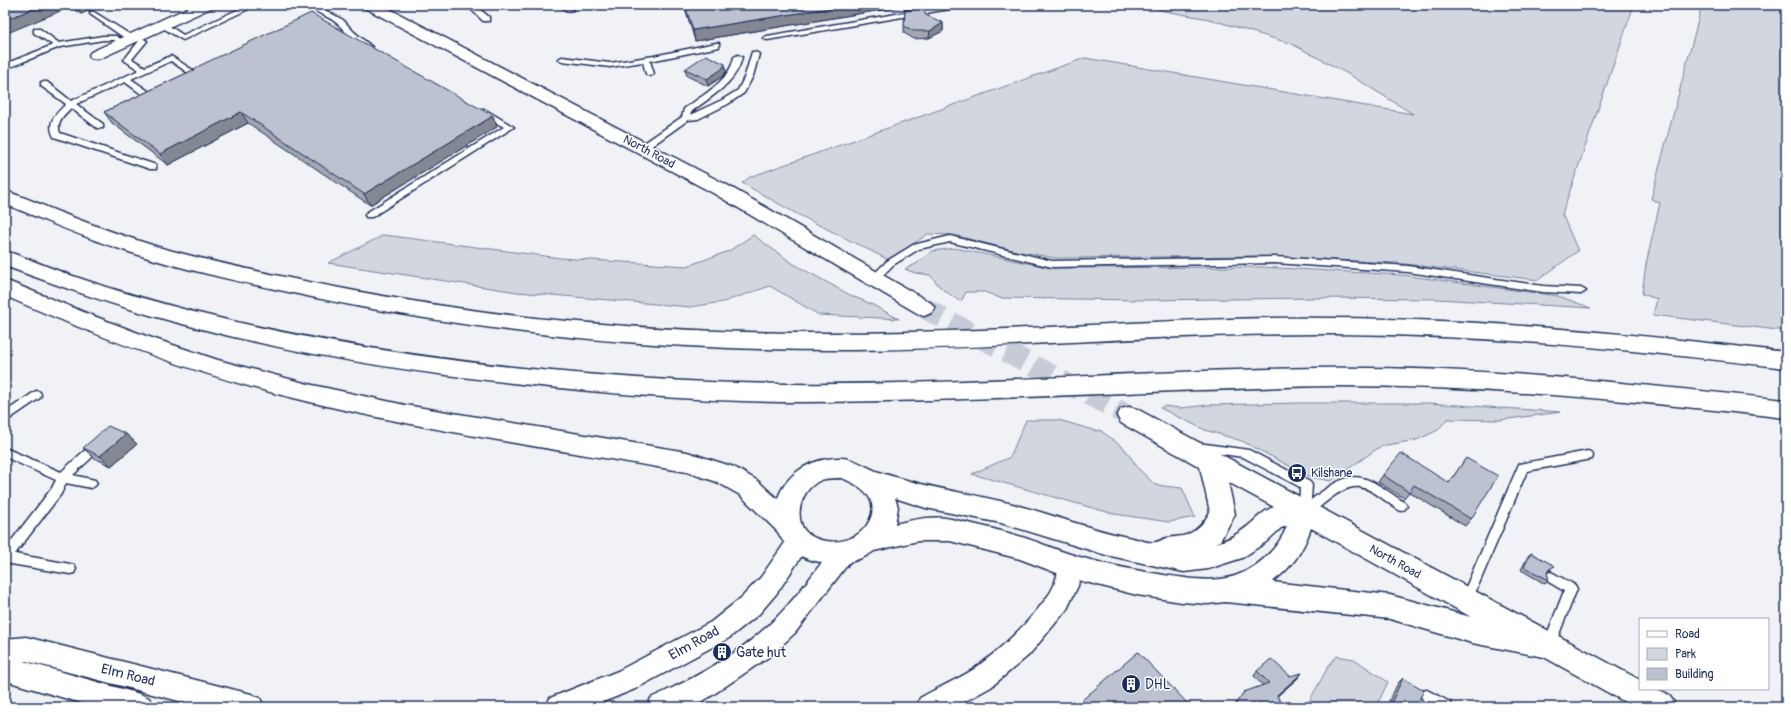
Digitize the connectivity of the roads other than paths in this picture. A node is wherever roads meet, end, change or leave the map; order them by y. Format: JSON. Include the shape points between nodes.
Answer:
{"nodes":[{"id":1,"x":204,"y":5,"type":"edge"},
{"id":2,"x":254,"y":5,"type":"edge"},
{"id":3,"x":311,"y":5,"type":"edge"},
{"id":4,"x":370,"y":5,"type":"edge"},
{"id":5,"x":473,"y":5,"type":"edge"},
{"id":6,"x":563,"y":5,"type":"edge"},
{"id":7,"x":961,"y":5,"type":"edge"},
{"id":8,"x":569,"y":10,"type":"dead end"},
{"id":9,"x":92,"y":13,"type":"dead end"},
{"id":10,"x":486,"y":19,"type":"dead end"},
{"id":11,"x":162,"y":25,"type":"junction"},
{"id":12,"x":37,"y":31,"type":"dead end"},
{"id":13,"x":767,"y":38,"type":"dead end"},
{"id":14,"x":130,"y":40,"type":"junction"},
{"id":15,"x":58,"y":45,"type":"junction"},
{"id":16,"x":716,"y":45,"type":"dead end"},
{"id":17,"x":375,"y":51,"type":"edge"},
{"id":18,"x":755,"y":54,"type":"dead end"},
{"id":19,"x":96,"y":55,"type":"dead end"},
{"id":20,"x":738,"y":57,"type":"dead end"},
{"id":21,"x":562,"y":59,"type":"dead end"},
{"id":22,"x":646,"y":60,"type":"junction"},
{"id":23,"x":5,"y":67,"type":"edge"},
{"id":24,"x":145,"y":70,"type":"junction"},
{"id":25,"x":650,"y":74,"type":"dead end"},
{"id":26,"x":200,"y":78,"type":"edge"},
{"id":27,"x":125,"y":79,"type":"junction"},
{"id":28,"x":44,"y":84,"type":"dead end"},
{"id":29,"x":154,"y":98,"type":"edge"},
{"id":30,"x":72,"y":104,"type":"junction"},
{"id":31,"x":476,"y":108,"type":"edge"},
{"id":32,"x":686,"y":118,"type":"junction"},
{"id":33,"x":100,"y":126,"type":"dead end"},
{"id":34,"x":643,"y":148,"type":"junction"},
{"id":35,"x":153,"y":167,"type":"dead end"},
{"id":36,"x":5,"y":197,"type":"edge"},
{"id":37,"x":369,"y":215,"type":"dead end"},
{"id":38,"x":5,"y":258,"type":"edge"},
{"id":39,"x":874,"y":279,"type":"junction"},
{"id":40,"x":5,"y":287,"type":"edge"},
{"id":41,"x":1582,"y":291,"type":"dead end"},
{"id":42,"x":924,"y":308,"type":"tunnel mouth"},
{"id":43,"x":1786,"y":360,"type":"edge"},
{"id":44,"x":36,"y":394,"type":"dead end"},
{"id":45,"x":1786,"y":409,"type":"edge"},
{"id":46,"x":1129,"y":416,"type":"tunnel mouth"},
{"id":47,"x":5,"y":418,"type":"edge"},
{"id":48,"x":108,"y":437,"type":"edge"},
{"id":49,"x":1182,"y":446,"type":"junction"},
{"id":50,"x":5,"y":452,"type":"edge"},
{"id":51,"x":1588,"y":456,"type":"dead end"},
{"id":52,"x":1211,"y":461,"type":"junction"},
{"id":53,"x":62,"y":478,"type":"junction"},
{"id":54,"x":872,"y":480,"type":"junction"},
{"id":55,"x":92,"y":483,"type":"dead end"},
{"id":56,"x":1402,"y":506,"type":"dead end"},
{"id":57,"x":1305,"y":512,"type":"junction"},
{"id":58,"x":794,"y":533,"type":"junction"},
{"id":59,"x":870,"y":541,"type":"junction"},
{"id":60,"x":843,"y":553,"type":"junction"},
{"id":61,"x":1150,"y":553,"type":"junction"},
{"id":62,"x":5,"y":558,"type":"edge"},
{"id":63,"x":1070,"y":566,"type":"junction"},
{"id":64,"x":70,"y":569,"type":"dead end"},
{"id":65,"x":1551,"y":577,"type":"dead end"},
{"id":66,"x":1225,"y":590,"type":"junction"},
{"id":67,"x":1466,"y":600,"type":"junction"},
{"id":68,"x":1549,"y":645,"type":"junction"},
{"id":69,"x":5,"y":651,"type":"edge"},
{"id":70,"x":5,"y":667,"type":"edge"},
{"id":71,"x":1427,"y":696,"type":"dead end"},
{"id":72,"x":140,"y":707,"type":"edge"},
{"id":73,"x":251,"y":707,"type":"edge"},
{"id":74,"x":560,"y":707,"type":"edge"},
{"id":75,"x":660,"y":707,"type":"edge"},
{"id":76,"x":929,"y":707,"type":"edge"},
{"id":77,"x":1446,"y":707,"type":"edge"},
{"id":78,"x":1662,"y":707,"type":"edge"}],
"edges":[{"from":1,"to":11,"type":"street"},
{"from":2,"to":11,"type":"lane","via":[[183,38]]},
{"from":3,"to":17,"type":"lane","via":[[340,22],[362,43]]},
{"from":4,"to":34,"type":"main road","name":"North Road"},
{"from":5,"to":10,"type":"lane","via":[[473,8]]},
{"from":6,"to":8,"type":"lane"},
{"from":7,"to":13,"type":"lane"},
{"from":9,"to":14,"type":"lane"},
{"from":11,"to":14,"type":"street"},
{"from":12,"to":15,"type":"lane"},
{"from":14,"to":15,"type":"lane","via":[[103,38]]},
{"from":14,"to":19,"type":"street"},
{"from":14,"to":24,"type":"lane","via":[[143,40],[128,60]]},
{"from":15,"to":23,"type":"lane"},
{"from":16,"to":22,"type":"lane"},
{"from":18,"to":32,"type":"lane","via":[[749,76],[740,91],[725,102],[695,117]]},
{"from":20,"to":32,"type":"lane","via":[[736,68],[728,79],[687,111]]},
{"from":21,"to":22,"type":"lane","via":[[610,65]]},
{"from":22,"to":25,"type":"lane"},
{"from":24,"to":26,"type":"lane","via":[[171,58]]},
{"from":24,"to":27,"type":"lane"},
{"from":27,"to":29,"type":"lane"},
{"from":27,"to":30,"type":"lane"},
{"from":28,"to":30,"type":"lane"},
{"from":30,"to":33,"type":"lane"},
{"from":30,"to":35,"type":"lane","via":[[57,118],[54,127],[57,134]]},
{"from":31,"to":37,"type":"lane","via":[[510,127]]},
{"from":32,"to":34,"type":"lane"},
{"from":34,"to":39,"type":"main road","name":"North Road","via":[[720,189]]},
{"from":36,"to":43,"type":"main road","via":[[146,251],[239,275],[350,298],[496,322],[604,332],[802,341],[916,340],[1272,326],[1409,327],[1537,334],[1694,348]]},
{"from":38,"to":45,"type":"main road","via":[[118,299],[276,339],[470,370],[600,384],[833,394],[1350,377],[1475,380],[1623,391]]},
{"from":39,"to":41,"type":"lane","via":[[890,263],[916,247],[950,239],[1052,264],[1274,260],[1408,269],[1543,289]]},
{"from":39,"to":42,"type":"main road","name":"North Road"},
{"from":40,"to":58,"type":"main road","via":[[138,342],[217,368],[308,392],[405,414],[687,462],[725,474],[749,488]]},
{"from":44,"to":47,"type":"lane"},
{"from":46,"to":49,"type":"main road","name":"North Road"},
{"from":48,"to":53,"type":"lane"},
{"from":49,"to":52,"type":"main road","name":"North Road"},
{"from":49,"to":57,"type":"lane","via":[[1245,453],[1306,486]]},
{"from":50,"to":53,"type":"lane"},
{"from":51,"to":67,"type":"lane","via":[[1523,467]]},
{"from":52,"to":57,"type":"main road","name":"North Road"},
{"from":52,"to":61,"type":"main road","via":[[1223,514],[1211,533],[1189,546]]},
{"from":53,"to":55,"type":"lane"},
{"from":53,"to":62,"type":"lane","via":[[57,491]]},
{"from":54,"to":58,"type":"main road","via":[[859,472],[844,468],[827,469],[812,474],[798,483],[790,496],[786,510]]},
{"from":54,"to":59,"type":"main road","via":[[882,492],[886,506],[882,525]]},
{"from":54,"to":61,"type":"main road","via":[[926,497],[1001,512],[1106,544]]},
{"from":56,"to":57,"type":"lane","via":[[1364,482],[1352,481],[1325,496]]},
{"from":57,"to":61,"type":"main road","via":[[1274,518],[1257,534],[1233,550],[1208,557],[1184,560]]},
{"from":57,"to":66,"type":"main road","via":[[1288,551],[1268,571],[1241,586]]},
{"from":57,"to":67,"type":"main road","name":"North Road"},
{"from":58,"to":60,"type":"main road","via":[[812,550]]},
{"from":58,"to":74,"type":"street","name":"Elm Road","via":[[769,585],[750,606],[720,630],[626,680]]},
{"from":59,"to":60,"type":"main road","via":[[857,549]]},
{"from":59,"to":63,"type":"main road","via":[[918,530],[950,530],[1020,548]]},
{"from":60,"to":75,"type":"street","via":[[786,625],[761,648],[699,689]]},
{"from":62,"to":64,"type":"lane"},
{"from":63,"to":66,"type":"main road","via":[[1137,583],[1182,590]]},
{"from":63,"to":76,"type":"street","via":[[1066,586],[1058,601],[1020,647],[982,678]]},
{"from":65,"to":68,"type":"lane","via":[[1571,589]]},
{"from":66,"to":68,"type":"main road","via":[[1390,607],[1472,630]]},
{"from":67,"to":68,"type":"main road","name":"North Road"},
{"from":68,"to":78,"type":"main road","name":"North Road"},
{"from":69,"to":73,"type":"street","name":"Elm Road","via":[[26,649]]},
{"from":70,"to":72,"type":"street"},
{"from":71,"to":77,"type":"lane"}]}
